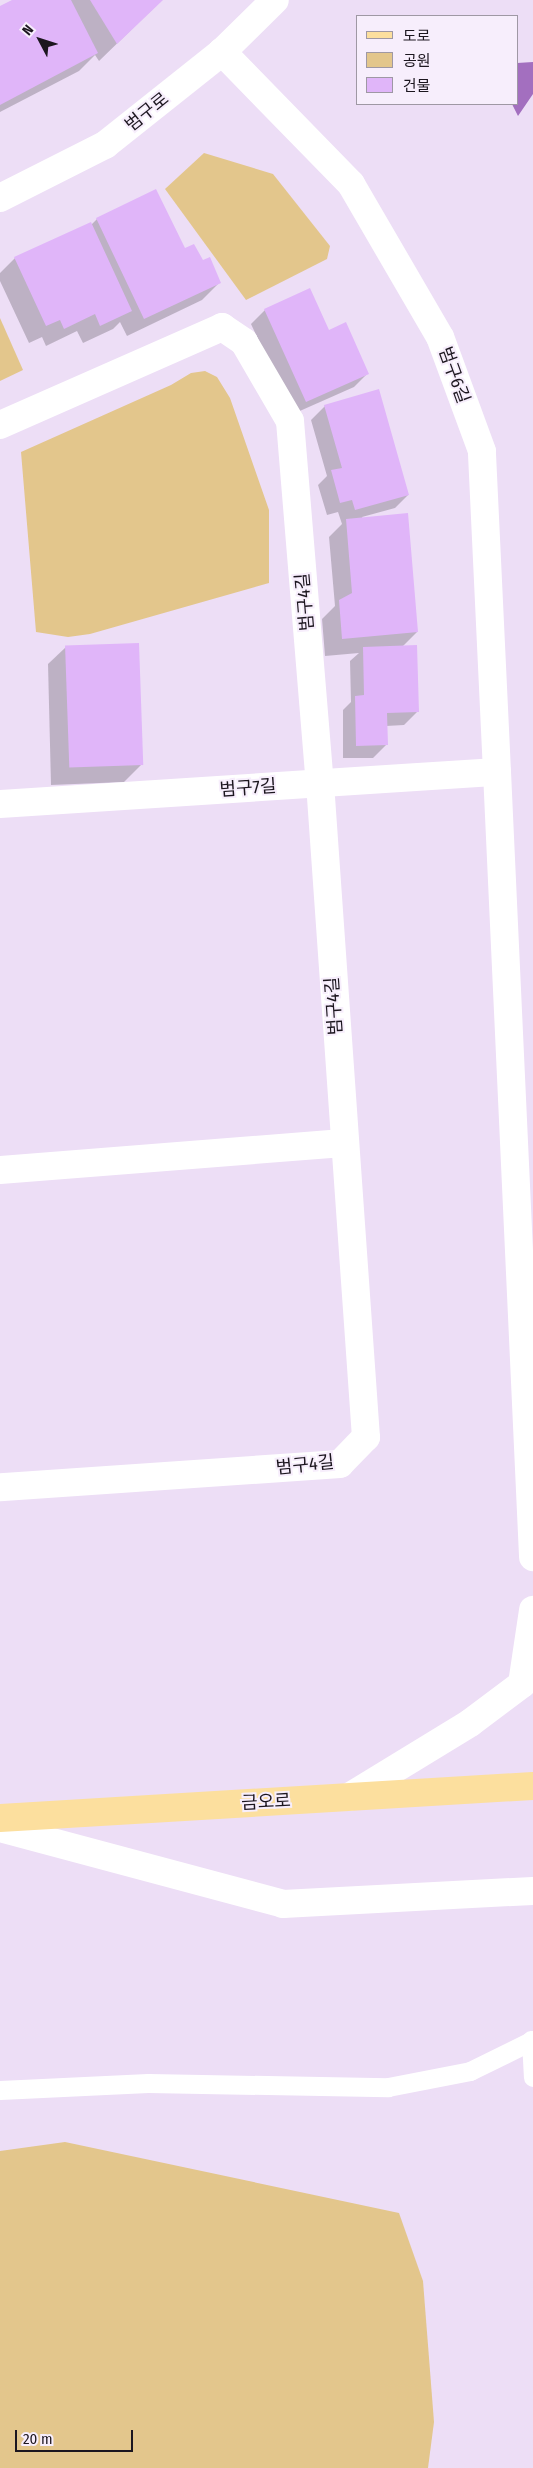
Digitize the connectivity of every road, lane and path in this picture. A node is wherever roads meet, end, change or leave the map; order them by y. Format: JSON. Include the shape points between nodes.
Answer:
{"nodes":[{"id":1,"x":275,"y":0,"type":"edge"},
{"id":2,"x":222,"y":52,"type":"junction"},
{"id":3,"x":0,"y":198,"type":"edge"},
{"id":4,"x":0,"y":425,"type":"edge"},
{"id":5,"x":497,"y":772,"type":"junction"},
{"id":6,"x":320,"y":783,"type":"junction"},
{"id":7,"x":0,"y":804,"type":"edge"},
{"id":8,"x":343,"y":1143,"type":"junction"},
{"id":9,"x":0,"y":1170,"type":"edge"},
{"id":10,"x":520,"y":1282,"type":"junction"},
{"id":11,"x":533,"y":1324,"type":"edge"},
{"id":12,"x":0,"y":1487,"type":"edge"},
{"id":13,"x":533,"y":1556,"type":"edge"},
{"id":14,"x":533,"y":1610,"type":"edge"},
{"id":15,"x":533,"y":1786,"type":"edge"},
{"id":16,"x":349,"y":1797,"type":"junction"},
{"id":17,"x":0,"y":1818,"type":"edge"},
{"id":18,"x":0,"y":1828,"type":"edge"},
{"id":19,"x":533,"y":1891,"type":"edge"},
{"id":20,"x":532,"y":2040,"type":"edge"},
{"id":21,"x":533,"y":2077,"type":"edge"},
{"id":22,"x":0,"y":2090,"type":"edge"}],
"edges":[{"from":1,"to":2,"type":"street","name":"범구로"},
{"from":2,"to":3,"type":"street","name":"범구로","via":[[105,145]]},
{"from":2,"to":5,"type":"street","name":"범구6길","via":[[351,184],[440,337],[482,451]]},
{"from":4,"to":6,"type":"street","name":"범구4길","via":[[222,327],[244,342],[290,421]]},
{"from":5,"to":6,"type":"street","name":"범구7길"},
{"from":5,"to":10,"type":"street","name":"범구6길"},
{"from":6,"to":7,"type":"street","name":"범구7길"},
{"from":6,"to":8,"type":"street","name":"범구4길"},
{"from":8,"to":9,"type":"street"},
{"from":8,"to":12,"type":"street","name":"범구4길","via":[[366,1437],[340,1464]]},
{"from":10,"to":11,"type":"street"},
{"from":10,"to":13,"type":"street"},
{"from":14,"to":16,"type":"street","via":[[522,1684],[470,1723]]},
{"from":15,"to":16,"type":"main road","name":"금오로"},
{"from":16,"to":17,"type":"main road","name":"금오로"},
{"from":18,"to":19,"type":"street","via":[[282,1904]]},
{"from":20,"to":21,"type":"lane"},
{"from":20,"to":22,"type":"lane","via":[[470,2071],[388,2087],[148,2083]]}]}
